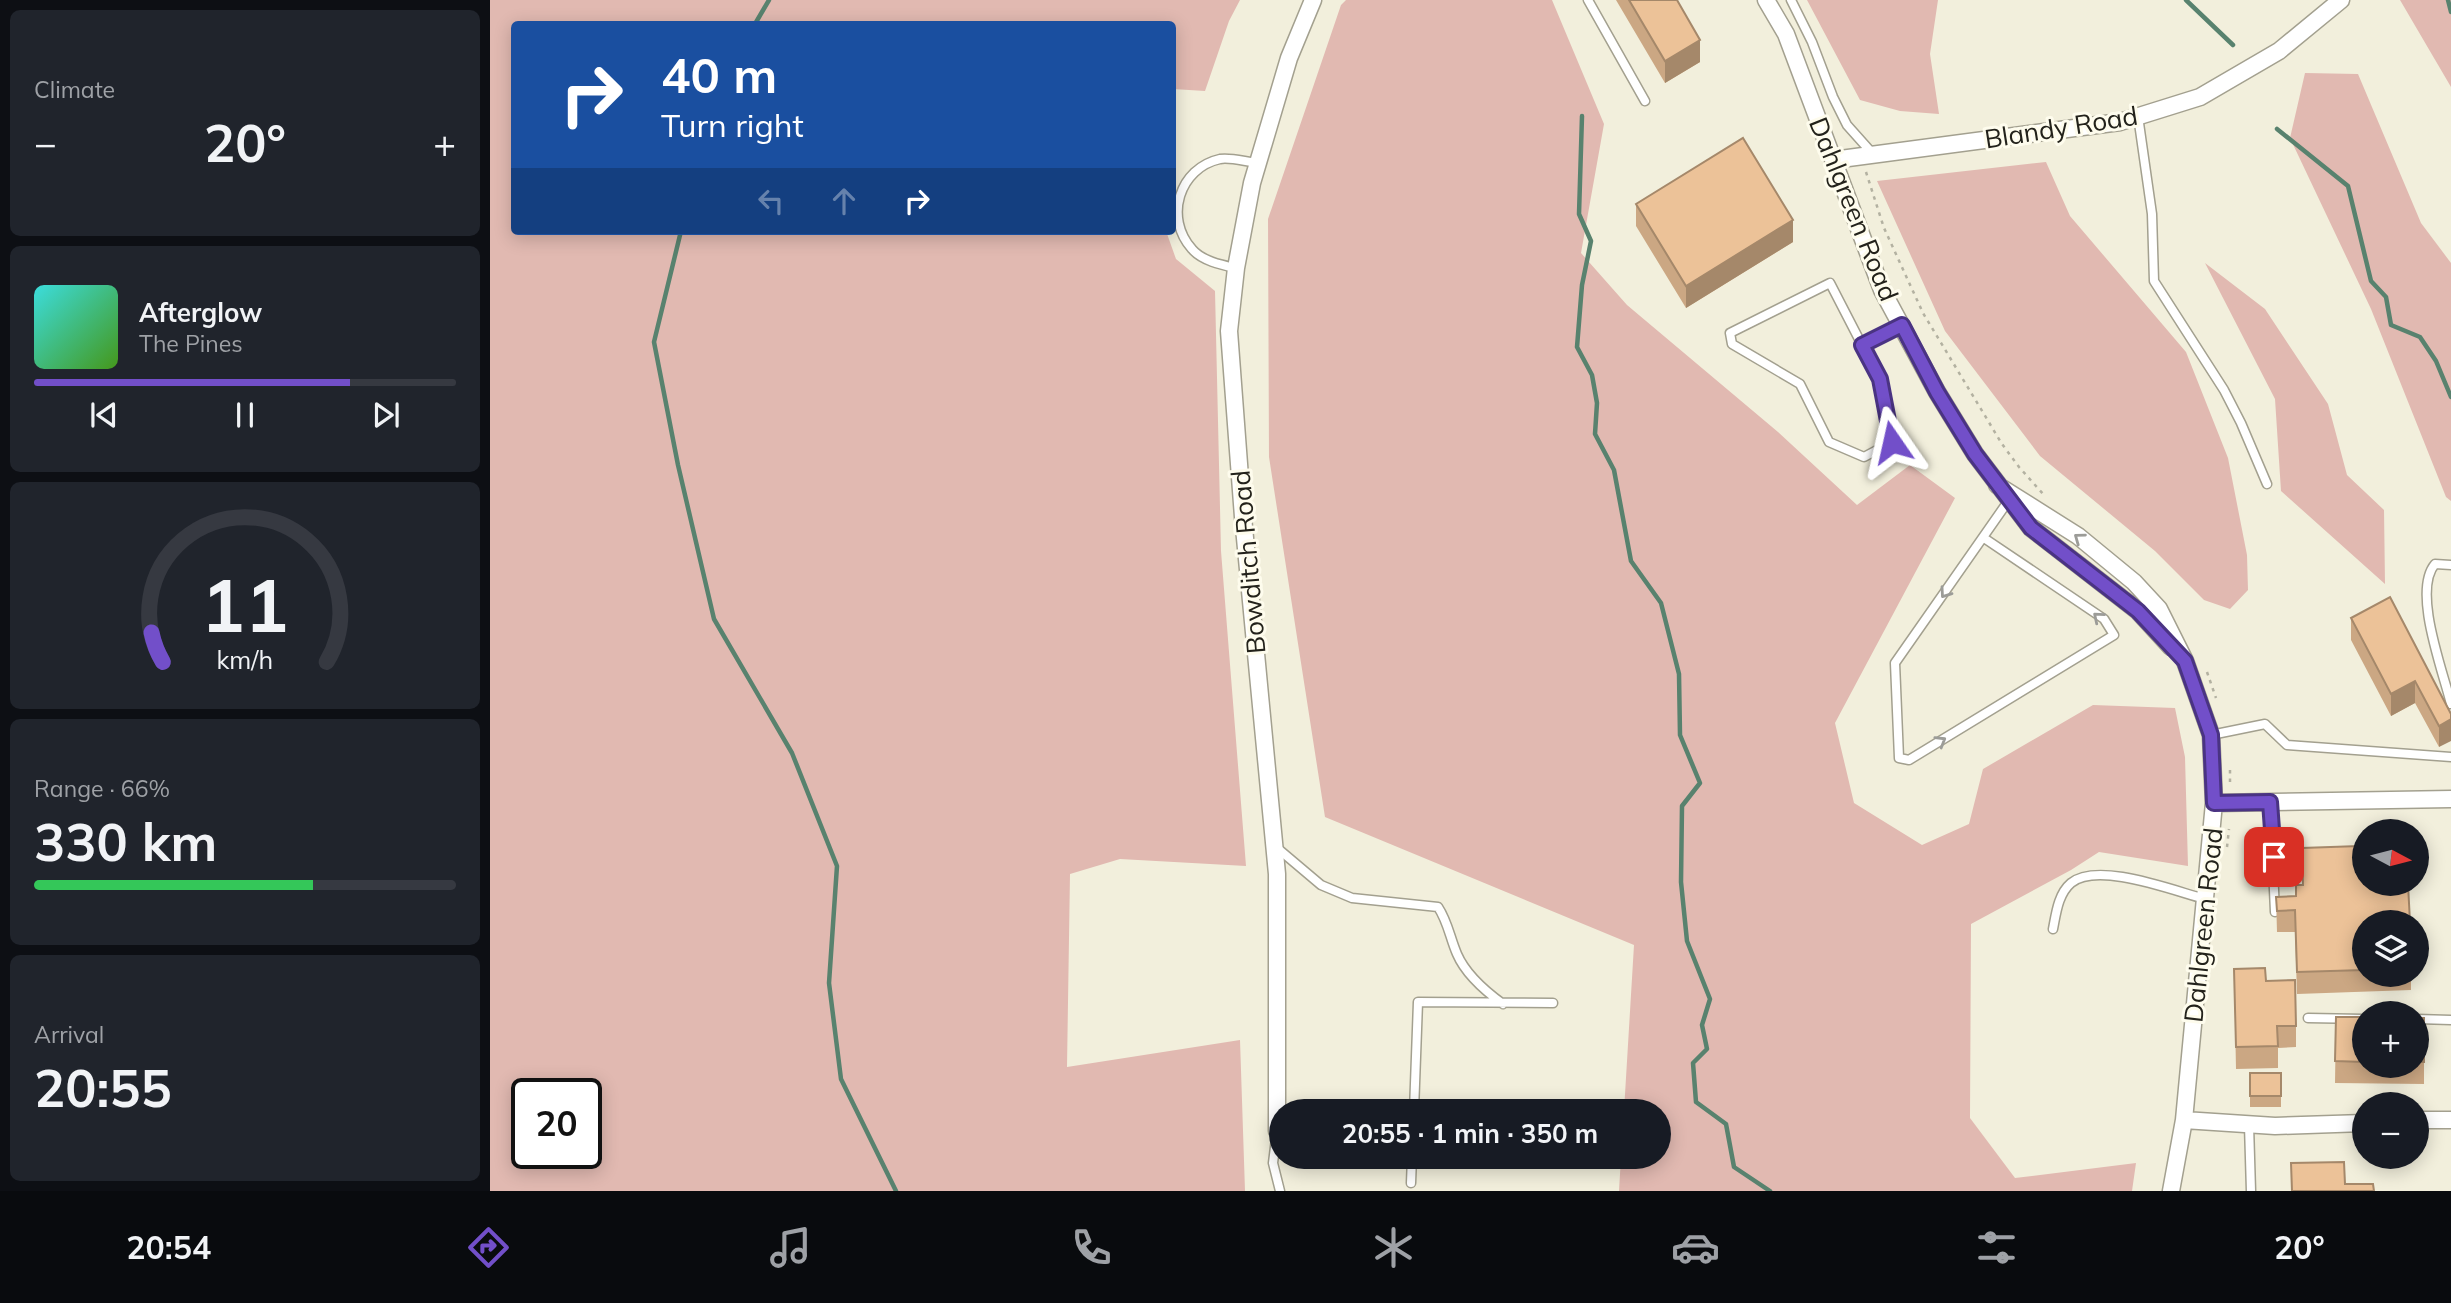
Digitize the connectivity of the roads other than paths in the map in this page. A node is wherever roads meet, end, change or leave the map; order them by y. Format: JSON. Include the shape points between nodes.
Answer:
{"nodes":[{"id":1,"x":1313,"y":0,"type":"edge"},
{"id":2,"x":1588,"y":0,"type":"edge"},
{"id":3,"x":1766,"y":0,"type":"edge"},
{"id":4,"x":1791,"y":0,"type":"edge"},
{"id":5,"x":2341,"y":0,"type":"edge"},
{"id":6,"x":1645,"y":101,"type":"dead end"},
{"id":7,"x":2138,"y":116,"type":"junction"},
{"id":8,"x":1872,"y":153,"type":"junction"},
{"id":9,"x":1833,"y":160,"type":"junction"},
{"id":10,"x":1258,"y":163,"type":"junction"},
{"id":11,"x":1237,"y":268,"type":"junction"},
{"id":12,"x":1902,"y":325,"type":"junction"},
{"id":13,"x":1862,"y":345,"type":"junction"},
{"id":14,"x":2267,"y":484,"type":"dead end"},
{"id":15,"x":1997,"y":485,"type":"junction"},
{"id":16,"x":2009,"y":500,"type":"junction"},
{"id":17,"x":1984,"y":538,"type":"junction"},
{"id":18,"x":2451,"y":565,"type":"edge"},
{"id":19,"x":2185,"y":661,"type":"junction"},
{"id":20,"x":2451,"y":704,"type":"edge"},
{"id":21,"x":2211,"y":735,"type":"junction"},
{"id":22,"x":2451,"y":757,"type":"edge"},
{"id":23,"x":2451,"y":799,"type":"edge"},
{"id":24,"x":2270,"y":802,"type":"junction"},
{"id":25,"x":2214,"y":803,"type":"junction"},
{"id":26,"x":1274,"y":845,"type":"junction"},
{"id":27,"x":2205,"y":899,"type":"junction"},
{"id":28,"x":2275,"y":912,"type":"edge"},
{"id":29,"x":2053,"y":929,"type":"dead end"},
{"id":30,"x":1553,"y":1003,"type":"dead end"},
{"id":31,"x":1503,"y":1004,"type":"junction"},
{"id":32,"x":2308,"y":1018,"type":"dead end"},
{"id":33,"x":2352,"y":1019,"type":"edge"},
{"id":34,"x":2429,"y":1019,"type":"edge"},
{"id":35,"x":2451,"y":1020,"type":"edge"},
{"id":36,"x":1279,"y":1099,"type":"edge"},
{"id":37,"x":1414,"y":1099,"type":"edge"},
{"id":38,"x":2183,"y":1120,"type":"junction"},
{"id":39,"x":2429,"y":1120,"type":"edge"},
{"id":40,"x":2451,"y":1120,"type":"edge"},
{"id":41,"x":2352,"y":1123,"type":"edge"},
{"id":42,"x":2249,"y":1125,"type":"junction"},
{"id":43,"x":1274,"y":1169,"type":"edge"},
{"id":44,"x":1412,"y":1169,"type":"edge"},
{"id":45,"x":1411,"y":1183,"type":"dead end"},
{"id":46,"x":1280,"y":1191,"type":"edge"},
{"id":47,"x":2171,"y":1191,"type":"edge"},
{"id":48,"x":2251,"y":1191,"type":"edge"}],
"edges":[{"from":1,"to":10,"type":"street","name":"Bowditch Road","via":[[1289,58]]},
{"from":2,"to":6,"type":"lane"},
{"from":3,"to":9,"type":"street","name":"Dahlgreen Road","via":[[1786,34]]},
{"from":4,"to":8,"type":"lane","via":[[1847,125]]},
{"from":5,"to":7,"type":"street","name":"Blandy Road","via":[[2279,51],[2200,97]]},
{"from":7,"to":8,"type":"street","name":"Blandy Road"},
{"from":7,"to":14,"type":"lane","via":[[2152,214],[2154,281],[2224,390]]},
{"from":8,"to":9,"type":"street","name":"Blandy Road"},
{"from":9,"to":12,"type":"street","name":"Dahlgreen Road","via":[[1882,290]]},
{"from":10,"to":11,"type":"street","name":"Bowditch Road"},
{"from":10,"to":11,"type":"lane","via":[[1223,159],[1200,166],[1184,183],[1178,205],[1180,230],[1193,251]]},
{"from":11,"to":26,"type":"street","name":"Bowditch Road","via":[[1229,331]]},
{"from":12,"to":13,"type":"lane"},
{"from":12,"to":15,"type":"street","name":"Dahlgreen Road","via":[[1937,392]]},
{"from":13,"to":13,"type":"lane","via":[[1830,283],[1730,333],[1732,344],[1800,384],[1829,442],[1864,457],[1892,442],[1880,379]]},
{"from":15,"to":16,"type":"street","name":"Dahlgreen Road"},
{"from":19,"to":15,"type":"street","name":"Dahlgreen Road","one_way":true,"via":[[2159,609],[2134,582],[2078,536]]},
{"from":16,"to":17,"type":"lane"},
{"from":16,"to":19,"type":"street","name":"Dahlgreen Road","via":[[2031,528],[2138,611]]},
{"from":17,"to":17,"type":"lane","one_way":true,"via":[[1895,663],[1899,758],[1909,760],[2114,635],[2104,619]]},
{"from":18,"to":20,"type":"lane","via":[[2435,564],[2425,588],[2428,618]]},
{"from":19,"to":21,"type":"street","name":"Dahlgreen Road"},
{"from":21,"to":22,"type":"lane","via":[[2265,724],[2287,745]]},
{"from":21,"to":25,"type":"street","name":"Dahlgreen Road"},
{"from":23,"to":24,"type":"street"},
{"from":24,"to":25,"type":"street"},
{"from":24,"to":28,"type":"lane"},
{"from":25,"to":27,"type":"street","name":"Dahlgreen Road"},
{"from":26,"to":31,"type":"lane","via":[[1321,884],[1352,898],[1438,907],[1458,956],[1481,988]]},
{"from":26,"to":36,"type":"street","name":"Bowditch Road"},
{"from":27,"to":29,"type":"lane","via":[[2123,877],[2092,874],[2071,883],[2059,900]]},
{"from":27,"to":38,"type":"street","name":"Dahlgreen Road"},
{"from":30,"to":31,"type":"lane"},
{"from":31,"to":37,"type":"lane","via":[[1418,1002]]},
{"from":32,"to":33,"type":"lane"},
{"from":34,"to":35,"type":"lane"},
{"from":38,"to":42,"type":"street"},
{"from":38,"to":47,"type":"street","name":"Dahlgreen Road"},
{"from":39,"to":40,"type":"street"},
{"from":41,"to":42,"type":"street"},
{"from":42,"to":48,"type":"lane"},
{"from":43,"to":46,"type":"lane"},
{"from":44,"to":45,"type":"lane"}]}
